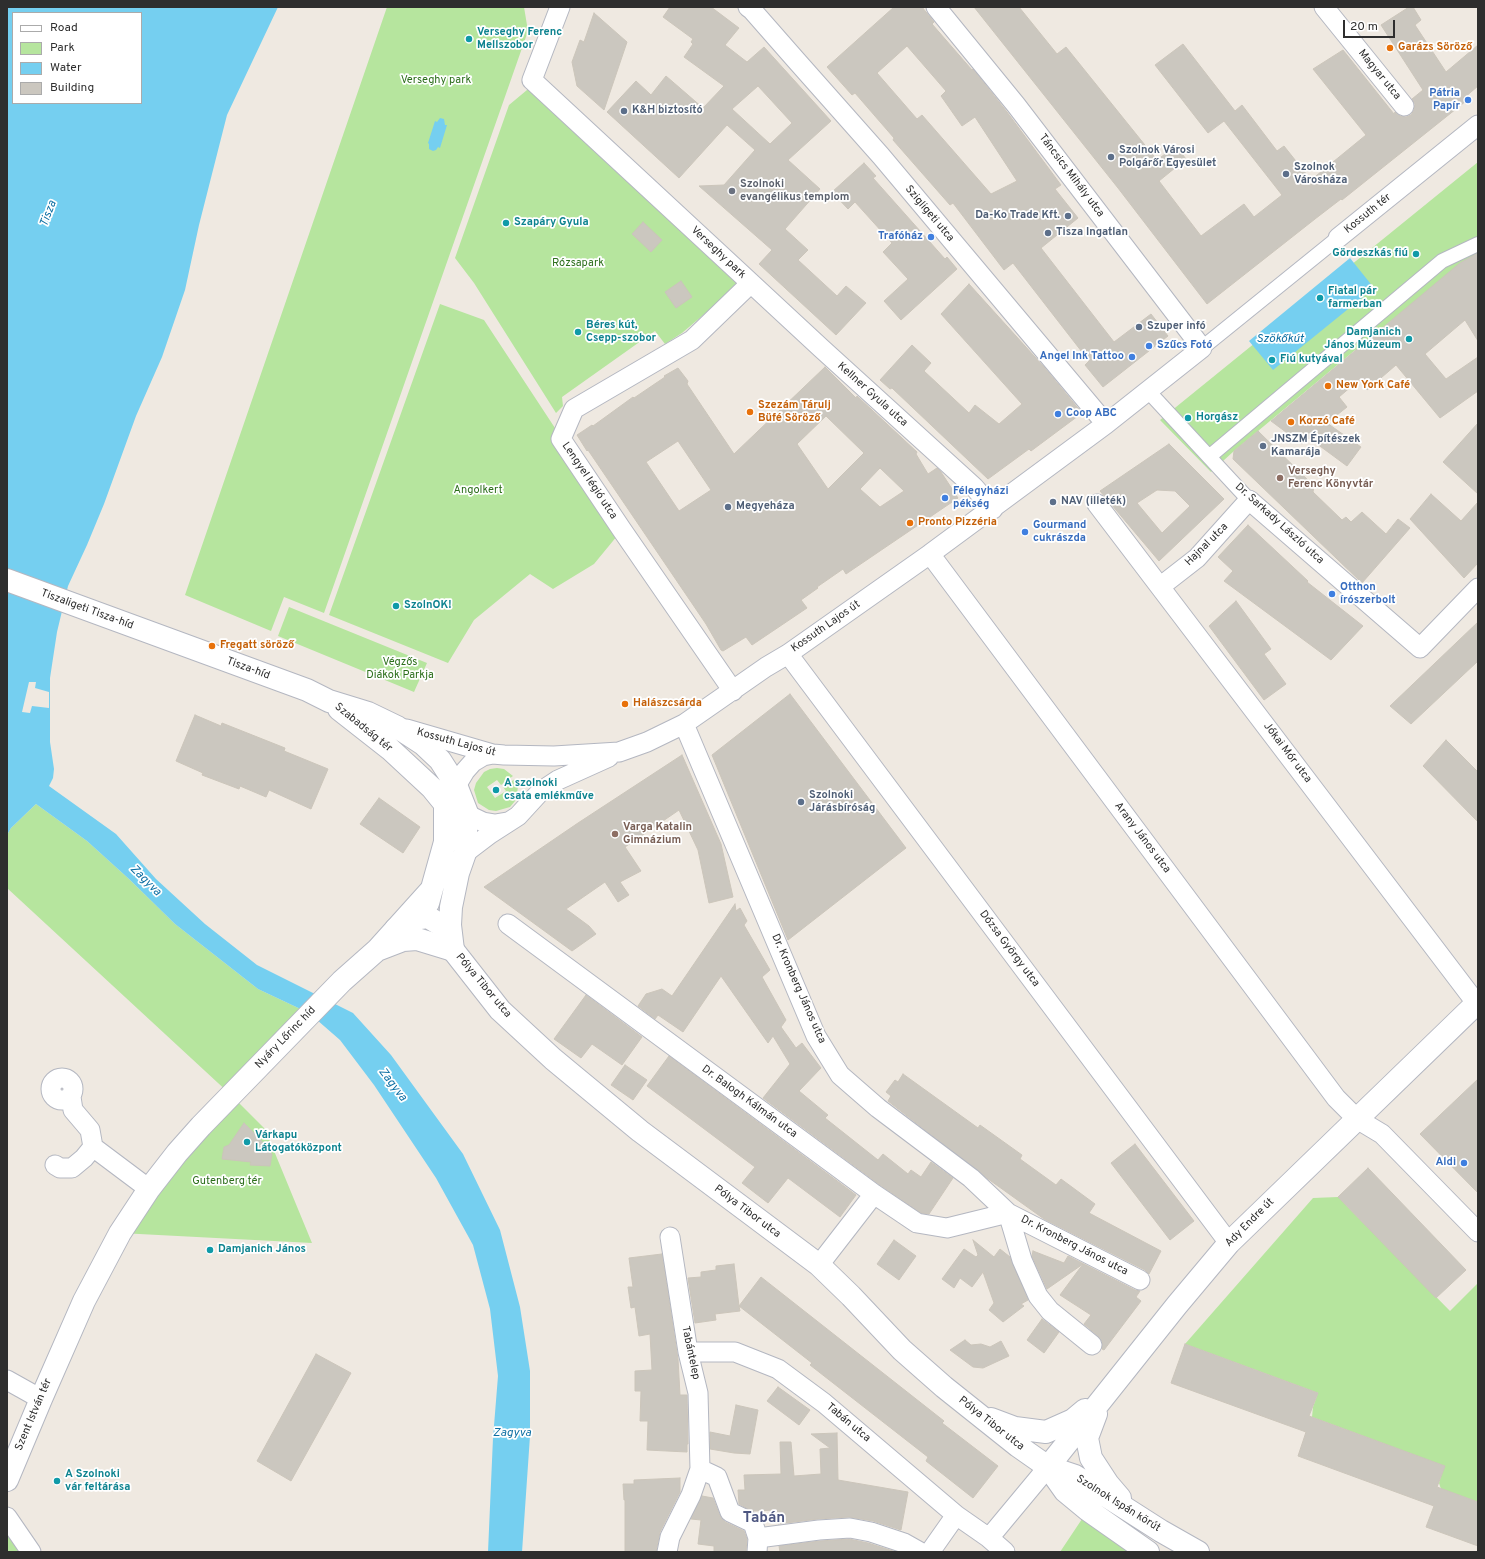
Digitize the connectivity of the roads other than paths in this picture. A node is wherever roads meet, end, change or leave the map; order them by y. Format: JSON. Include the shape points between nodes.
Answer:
{"nodes":[{"id":1,"x":560,"y":7,"type":"edge"},
{"id":2,"x":748,"y":7,"type":"edge"},
{"id":3,"x":936,"y":7,"type":"edge"},
{"id":4,"x":1324,"y":7,"type":"edge"},
{"id":5,"x":1404,"y":106,"type":"dead end"},
{"id":6,"x":1478,"y":125,"type":"edge"},
{"id":7,"x":1338,"y":238,"type":"joint"},
{"id":8,"x":1478,"y":244,"type":"edge"},
{"id":9,"x":751,"y":283,"type":"junction"},
{"id":10,"x":1202,"y":348,"type":"junction"},
{"id":11,"x":1148,"y":391,"type":"junction"},
{"id":12,"x":1106,"y":424,"type":"junction"},
{"id":13,"x":1210,"y":456,"type":"junction"},
{"id":14,"x":1249,"y":500,"type":"junction"},
{"id":15,"x":1098,"y":504,"type":"dead end"},
{"id":16,"x":993,"y":509,"type":"junction"},
{"id":17,"x":930,"y":554,"type":"junction"},
{"id":18,"x":7,"y":580,"type":"edge"},
{"id":19,"x":1161,"y":586,"type":"junction"},
{"id":20,"x":1478,"y":588,"type":"edge"},
{"id":21,"x":167,"y":640,"type":"joint"},
{"id":22,"x":788,"y":654,"type":"junction"},
{"id":23,"x":733,"y":691,"type":"junction"},
{"id":24,"x":329,"y":701,"type":"junction"},
{"id":25,"x":684,"y":724,"type":"junction"},
{"id":26,"x":398,"y":727,"type":"junction"},
{"id":27,"x":619,"y":752,"type":"junction"},
{"id":28,"x":493,"y":754,"type":"junction"},
{"id":29,"x":456,"y":786,"type":"junction"},
{"id":30,"x":445,"y":804,"type":"junction"},
{"id":31,"x":467,"y":813,"type":"junction"},
{"id":32,"x":507,"y":822,"type":"junction"},
{"id":33,"x":465,"y":853,"type":"junction"},
{"id":34,"x":429,"y":903,"type":"junction"},
{"id":35,"x":508,"y":924,"type":"dead end"},
{"id":36,"x":377,"y":950,"type":"junction"},
{"id":37,"x":453,"y":950,"type":"junction"},
{"id":38,"x":1477,"y":1003,"type":"edge"},
{"id":39,"x":71,"y":1097,"type":"dead end"},
{"id":40,"x":1357,"y":1119,"type":"junction"},
{"id":41,"x":93,"y":1147,"type":"junction"},
{"id":42,"x":55,"y":1165,"type":"dead end"},
{"id":43,"x":149,"y":1189,"type":"junction"},
{"id":44,"x":874,"y":1194,"type":"junction"},
{"id":45,"x":1008,"y":1213,"type":"junction"},
{"id":46,"x":1478,"y":1232,"type":"edge"},
{"id":47,"x":670,"y":1237,"type":"dead end"},
{"id":48,"x":1228,"y":1243,"type":"junction"},
{"id":49,"x":819,"y":1265,"type":"junction"},
{"id":50,"x":1140,"y":1280,"type":"dead end"},
{"id":51,"x":1092,"y":1345,"type":"dead end"},
{"id":52,"x":688,"y":1352,"type":"junction"},
{"id":53,"x":7,"y":1380,"type":"edge"},
{"id":54,"x":1105,"y":1395,"type":"junction"},
{"id":55,"x":41,"y":1399,"type":"junction"},
{"id":56,"x":978,"y":1415,"type":"junction"},
{"id":57,"x":1048,"y":1467,"type":"junction"},
{"id":58,"x":700,"y":1469,"type":"junction"},
{"id":59,"x":7,"y":1480,"type":"edge"},
{"id":60,"x":1133,"y":1512,"type":"junction"},
{"id":61,"x":956,"y":1515,"type":"junction"},
{"id":62,"x":7,"y":1517,"type":"edge"},
{"id":63,"x":989,"y":1538,"type":"junction"},
{"id":64,"x":758,"y":1545,"type":"edge"},
{"id":65,"x":31,"y":1552,"type":"edge"},
{"id":66,"x":667,"y":1552,"type":"edge"},
{"id":67,"x":920,"y":1552,"type":"edge"},
{"id":68,"x":930,"y":1552,"type":"edge"},
{"id":69,"x":1005,"y":1552,"type":"edge"},
{"id":70,"x":1148,"y":1552,"type":"edge"},
{"id":71,"x":1198,"y":1552,"type":"edge"}],
"edges":[{"from":1,"to":9,"type":"street","name":"Verseghy park","via":[[532,80]]},
{"from":2,"to":12,"type":"street","name":"Szigligeti utca","via":[[880,156]]},
{"from":3,"to":10,"type":"street","name":"Táncsics Mihály utca","via":[[1021,111]]},
{"from":4,"to":5,"type":"street","name":"Magyar utca"},
{"from":6,"to":7,"type":"street","name":"Kossuth tér"},
{"from":7,"to":10,"type":"street","name":"Kossuth tér"},
{"from":8,"to":13,"type":"street","via":[[1442,261]]},
{"from":9,"to":16,"type":"street","name":"Kellner Gyula utca","via":[[974,487]]},
{"from":9,"to":23,"type":"street","name":"Lengyel légió utca","via":[[692,340],[574,409],[561,438]]},
{"from":10,"to":11,"type":"street","name":"Kossuth Lajos út"},
{"from":11,"to":12,"type":"street","name":"Kossuth Lajos út"},
{"from":11,"to":13,"type":"street","name":"Dr. Sarkady László utca"},
{"from":12,"to":16,"type":"street","name":"Kossuth Lajos út"},
{"from":13,"to":14,"type":"street","name":"Dr. Sarkady László utca"},
{"from":14,"to":19,"type":"street","name":"Hajnal utca","via":[[1197,558]]},
{"from":14,"to":20,"type":"street","name":"Dr. Sarkady László utca","via":[[1420,648]]},
{"from":15,"to":19,"type":"street","name":"Jókai Mór utca"},
{"from":16,"to":17,"type":"street","name":"Kossuth Lajos út"},
{"from":17,"to":22,"type":"street","name":"Kossuth Lajos út"},
{"from":17,"to":40,"type":"street","name":"Arany János utca","via":[[1336,1098]]},
{"from":18,"to":21,"type":"street","name":"Tiszaligeti Tisza-híd"},
{"from":19,"to":38,"type":"street","name":"Jókai Mór utca"},
{"from":21,"to":24,"type":"street","name":"Tisza-híd","via":[[307,690]]},
{"from":22,"to":23,"type":"street","name":"Kossuth Lajos út"},
{"from":22,"to":48,"type":"street","name":"Dózsa György utca"},
{"from":23,"to":25,"type":"street","name":"Kossuth Lajos út"},
{"from":24,"to":26,"type":"street","name":"Szabadság tér","via":[[368,713]]},
{"from":24,"to":30,"type":"street","name":"Szabadság tér","via":[[390,749],[432,788]]},
{"from":25,"to":27,"type":"street","name":"Kossuth Lajos út"},
{"from":25,"to":45,"type":"street","name":"Dr. Kronberg János utca","via":[[816,1036],[840,1075],[878,1108],[971,1178]]},
{"from":26,"to":28,"type":"street","name":"Kossuth Lajos út"},
{"from":26,"to":29,"type":"street","name":"Szabadság tér","via":[[423,744],[440,760]]},
{"from":27,"to":28,"type":"street","name":"Kossuth Lajos út","via":[[554,756]]},
{"from":27,"to":32,"type":"street","via":[[558,780],[540,792],[518,816]]},
{"from":28,"to":29,"type":"street","via":[[473,762]]},
{"from":29,"to":30,"type":"street"},
{"from":29,"to":31,"type":"street","name":"Szabadság tér"},
{"from":30,"to":31,"type":"street"},
{"from":30,"to":34,"type":"street","via":[[445,842]]},
{"from":31,"to":32,"type":"street","via":[[483,822]]},
{"from":31,"to":33,"type":"street","name":"Szabadság tér"},
{"from":32,"to":33,"type":"street"},
{"from":33,"to":34,"type":"street","via":[[447,883]]},
{"from":33,"to":37,"type":"street","via":[[451,907]]},
{"from":34,"to":36,"type":"street","via":[[396,929]]},
{"from":34,"to":37,"type":"street","name":"Pólya Tibor utca","via":[[431,930]]},
{"from":35,"to":44,"type":"street","name":"Dr. Balogh Kálmán utca"},
{"from":36,"to":37,"type":"street","via":[[403,940],[417,939]]},
{"from":36,"to":43,"type":"street","name":"Nyáry Lőrinc híd","via":[[342,981],[231,1095],[177,1153]]},
{"from":37,"to":49,"type":"street","name":"Pólya Tibor utca","via":[[500,1010],[553,1059],[640,1131]]},
{"from":38,"to":40,"type":"street","name":"Ady Endre út"},
{"from":39,"to":41,"type":"street","via":[[72,1110],[90,1130]]},
{"from":40,"to":46,"type":"street","name":"Arany János utca","via":[[1382,1134]]},
{"from":40,"to":48,"type":"street","name":"Ady Endre út"},
{"from":41,"to":42,"type":"street","via":[[72,1168],[60,1168]]},
{"from":41,"to":43,"type":"street"},
{"from":43,"to":55,"type":"street","name":"Szent István tér","via":[[120,1233],[84,1301]]},
{"from":44,"to":45,"type":"street","name":"Dr. Balogh Kálmán utca","via":[[917,1223],[947,1228]]},
{"from":44,"to":49,"type":"street"},
{"from":45,"to":50,"type":"street","name":"Dr. Kronberg János utca"},
{"from":45,"to":51,"type":"street","name":"Dr. Kronberg János utca","via":[[1022,1260],[1038,1296],[1050,1311]]},
{"from":47,"to":52,"type":"street","name":"Tabántelep"},
{"from":48,"to":54,"type":"street","name":"Ady Endre út"},
{"from":49,"to":56,"type":"street","name":"Pólya Tibor utca","via":[[902,1350]]},
{"from":52,"to":58,"type":"street","name":"Tabántelep","via":[[698,1393]]},
{"from":52,"to":61,"type":"street","name":"Tabán utca","via":[[735,1352],[778,1369],[824,1403]]},
{"from":53,"to":55,"type":"street"},
{"from":54,"to":56,"type":"street","via":[[1073,1420],[1046,1432],[1016,1428]]},
{"from":54,"to":57,"type":"street","name":"Ady Endre út"},
{"from":54,"to":60,"type":"street","via":[[1087,1438],[1091,1458],[1108,1484]]},
{"from":55,"to":59,"type":"street","name":"Szent István tér"},
{"from":56,"to":57,"type":"street","name":"Pólya Tibor utca"},
{"from":57,"to":60,"type":"street","name":"Szolnok Ispán körút","via":[[1075,1476]]},
{"from":57,"to":63,"type":"street"},
{"from":57,"to":70,"type":"street","name":"Szolnok Ispán körút","via":[[1065,1491]]},
{"from":58,"to":64,"type":"street","via":[[717,1477],[730,1512],[753,1523]]},
{"from":58,"to":66,"type":"street","name":"Tabántelep","via":[[691,1495],[670,1537]]},
{"from":60,"to":71,"type":"street","name":"Szolnok Ispán körút"},
{"from":61,"to":63,"type":"street","name":"Tabán utca"},
{"from":61,"to":68,"type":"street"},
{"from":62,"to":65,"type":"street"},
{"from":63,"to":69,"type":"street"},
{"from":64,"to":67,"type":"street","via":[[803,1532],[850,1528],[897,1540]]}]}
